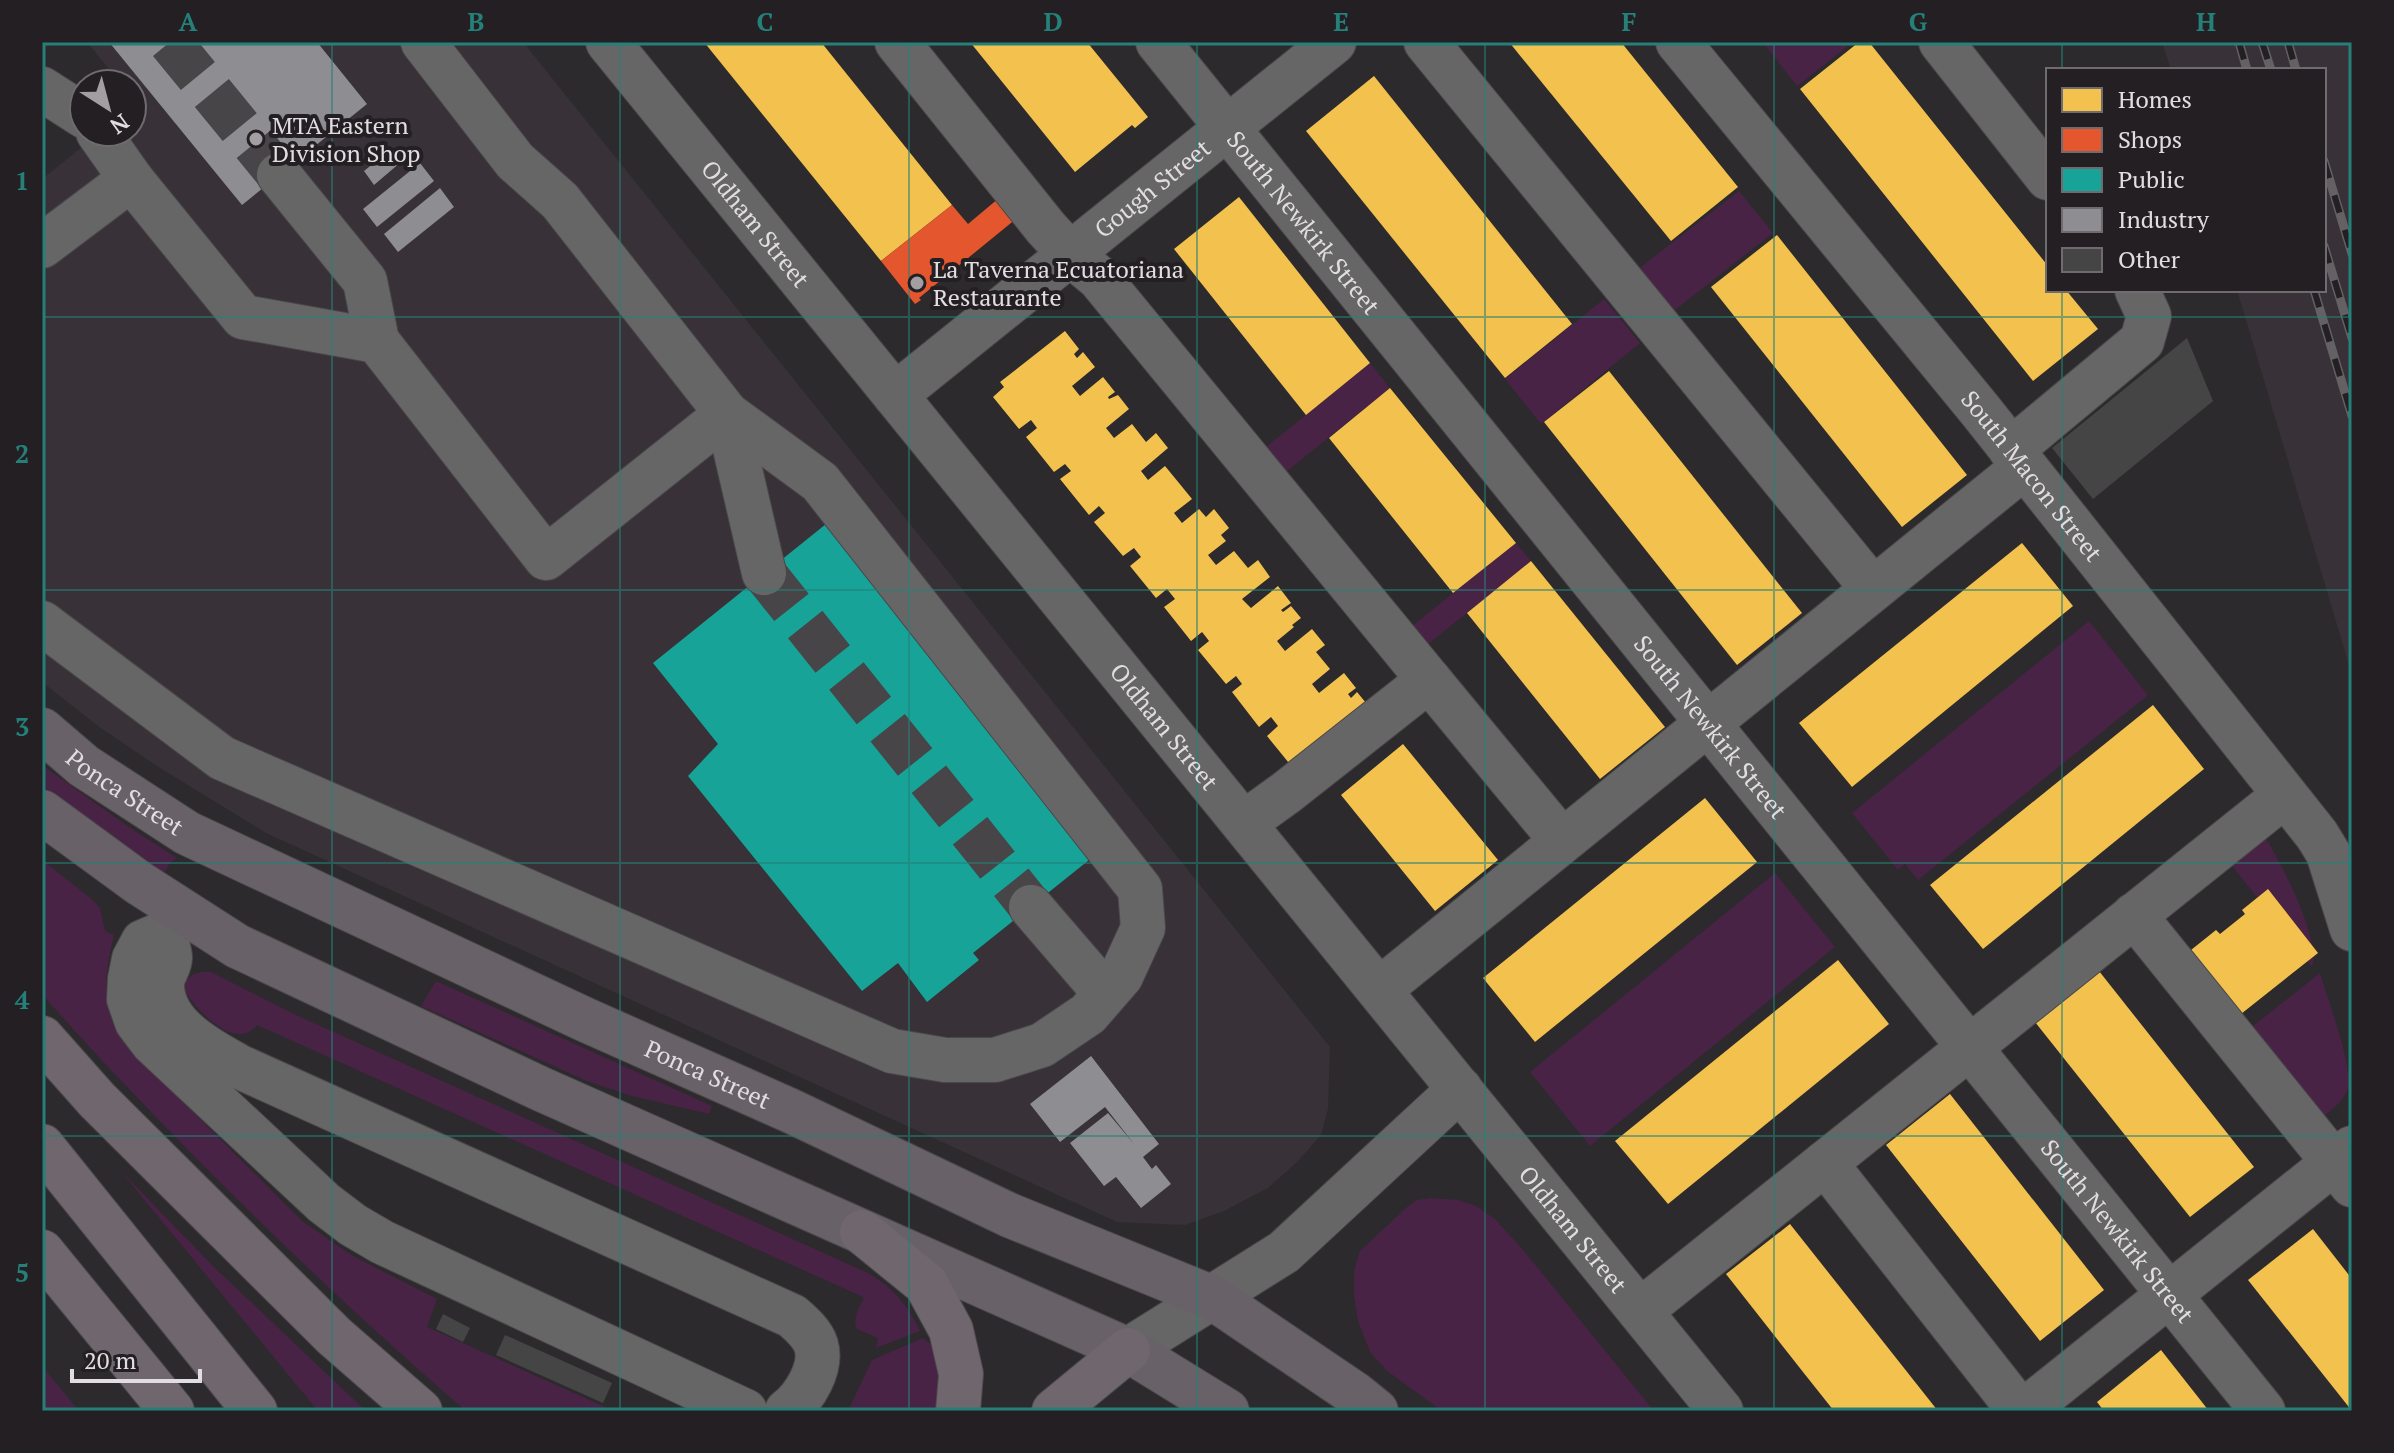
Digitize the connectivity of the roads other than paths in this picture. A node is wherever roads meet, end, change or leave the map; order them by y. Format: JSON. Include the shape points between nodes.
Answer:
{"nodes":[{"id":1,"x":423,"y":42,"type":"edge"},
{"id":2,"x":608,"y":42,"type":"edge"},
{"id":3,"x":897,"y":42,"type":"edge"},
{"id":4,"x":1158,"y":42,"type":"edge"},
{"id":5,"x":1334,"y":42,"type":"edge"},
{"id":6,"x":1426,"y":42,"type":"edge"},
{"id":7,"x":1678,"y":42,"type":"edge"},
{"id":8,"x":1941,"y":42,"type":"edge"},
{"id":9,"x":42,"y":89,"type":"edge"},
{"id":10,"x":68,"y":106,"type":"edge"},
{"id":11,"x":1228,"y":127,"type":"junction"},
{"id":12,"x":109,"y":148,"type":"edge"},
{"id":13,"x":279,"y":175,"type":"tunnel mouth"},
{"id":14,"x":2046,"y":175,"type":"edge"},
{"id":15,"x":131,"y":179,"type":"junction"},
{"id":16,"x":42,"y":246,"type":"edge"},
{"id":17,"x":1070,"y":254,"type":"junction"},
{"id":18,"x":2138,"y":292,"type":"edge"},
{"id":19,"x":377,"y":341,"type":"junction"},
{"id":20,"x":895,"y":395,"type":"junction"},
{"id":21,"x":727,"y":414,"type":"junction"},
{"id":22,"x":2017,"y":458,"type":"junction"},
{"id":23,"x":764,"y":573,"type":"tunnel mouth"},
{"id":24,"x":1873,"y":589,"type":"junction"},
{"id":25,"x":42,"y":623,"type":"edge"},
{"id":26,"x":1429,"y":680,"type":"junction"},
{"id":27,"x":1707,"y":723,"type":"junction"},
{"id":28,"x":42,"y":730,"type":"edge"},
{"id":29,"x":2285,"y":795,"type":"junction"},
{"id":30,"x":42,"y":812,"type":"edge"},
{"id":31,"x":1244,"y":823,"type":"junction"},
{"id":32,"x":1562,"y":841,"type":"junction"},
{"id":33,"x":1031,"y":907,"type":"tunnel mouth"},
{"id":34,"x":2134,"y":915,"type":"junction"},
{"id":35,"x":172,"y":921,"type":"junction"},
{"id":36,"x":2352,"y":929,"type":"edge"},
{"id":37,"x":1379,"y":990,"type":"junction"},
{"id":38,"x":1105,"y":993,"type":"junction"},
{"id":39,"x":42,"y":1038,"type":"edge"},
{"id":40,"x":1969,"y":1047,"type":"junction"},
{"id":41,"x":1460,"y":1089,"type":"junction"},
{"id":42,"x":42,"y":1146,"type":"edge"},
{"id":43,"x":1825,"y":1163,"type":"junction"},
{"id":44,"x":2346,"y":1166,"type":"edge"},
{"id":45,"x":862,"y":1232,"type":"junction"},
{"id":46,"x":42,"y":1252,"type":"edge"},
{"id":47,"x":2169,"y":1294,"type":"junction"},
{"id":48,"x":1213,"y":1298,"type":"junction"},
{"id":49,"x":1640,"y":1311,"type":"junction"},
{"id":50,"x":1128,"y":1350,"type":"junction"},
{"id":51,"x":172,"y":1411,"type":"edge"},
{"id":52,"x":255,"y":1411,"type":"edge"},
{"id":53,"x":420,"y":1411,"type":"edge"},
{"id":54,"x":745,"y":1411,"type":"edge"},
{"id":55,"x":787,"y":1411,"type":"edge"},
{"id":56,"x":958,"y":1411,"type":"edge"},
{"id":57,"x":1054,"y":1411,"type":"edge"},
{"id":58,"x":1227,"y":1411,"type":"edge"},
{"id":59,"x":1376,"y":1411,"type":"edge"},
{"id":60,"x":1721,"y":1411,"type":"edge"},
{"id":61,"x":2022,"y":1411,"type":"edge"},
{"id":62,"x":2263,"y":1411,"type":"edge"}],
"edges":[{"from":1,"to":21,"type":"street","via":[[515,161],[560,201]]},
{"from":2,"to":20,"type":"street","name":"Oldham Street"},
{"from":3,"to":17,"type":"street"},
{"from":4,"to":11,"type":"street","name":"South Newkirk Street"},
{"from":5,"to":11,"type":"street","name":"Gough Street"},
{"from":6,"to":24,"type":"street"},
{"from":7,"to":22,"type":"street","name":"South Macon Street"},
{"from":8,"to":14,"type":"street"},
{"from":9,"to":10,"type":"street"},
{"from":11,"to":17,"type":"street","name":"Gough Street"},
{"from":11,"to":27,"type":"street","name":"South Newkirk Street"},
{"from":12,"to":15,"type":"street"},
{"from":13,"to":19,"type":"street","via":[[365,281]]},
{"from":15,"to":16,"type":"street"},
{"from":15,"to":19,"type":"street","via":[[243,317]]},
{"from":17,"to":20,"type":"street","name":"Gough Street"},
{"from":17,"to":26,"type":"street","via":[[1099,278]]},
{"from":18,"to":22,"type":"street","via":[[2149,316],[2142,341]]},
{"from":19,"to":21,"type":"street","via":[[546,558]]},
{"from":20,"to":31,"type":"street","name":"Oldham Street"},
{"from":21,"to":23,"type":"street"},
{"from":21,"to":38,"type":"street","via":[[820,482],[1140,889],[1143,928],[1121,976]]},
{"from":22,"to":24,"type":"street"},
{"from":22,"to":29,"type":"street","name":"South Macon Street"},
{"from":24,"to":27,"type":"street"},
{"from":25,"to":38,"type":"street","via":[[222,758],[892,1051],[945,1060],[995,1060],[1042,1045],[1088,1014]]},
{"from":26,"to":31,"type":"street"},
{"from":26,"to":32,"type":"street"},
{"from":27,"to":32,"type":"street"},
{"from":27,"to":40,"type":"street","name":"South Newkirk Street"},
{"from":28,"to":48,"type":"main road","name":"Ponca Street","via":[[84,766],[187,833],[1009,1215]]},
{"from":29,"to":34,"type":"street"},
{"from":29,"to":36,"type":"street","name":"South Macon Street","via":[[2328,853]]},
{"from":30,"to":35,"type":"main road"},
{"from":31,"to":37,"type":"street","name":"Oldham Street"},
{"from":32,"to":37,"type":"street"},
{"from":33,"to":38,"type":"street"},
{"from":34,"to":40,"type":"street"},
{"from":34,"to":44,"type":"street"},
{"from":35,"to":45,"type":"main road"},
{"from":35,"to":54,"type":"street","via":[[143,942],[134,959],[129,999],[137,1022],[324,1203],[382,1242]]},
{"from":35,"to":55,"type":"street","via":[[170,959],[162,981],[166,1004],[202,1046],[792,1316],[816,1347],[816,1367],[801,1400]]},
{"from":37,"to":41,"type":"street","name":"Oldham Street"},
{"from":39,"to":53,"type":"highway","via":[[322,1325]]},
{"from":40,"to":43,"type":"street"},
{"from":40,"to":47,"type":"street","name":"South Newkirk Street"},
{"from":41,"to":48,"type":"street","via":[[1284,1252]]},
{"from":41,"to":49,"type":"street","name":"Oldham Street"},
{"from":42,"to":52,"type":"highway"},
{"from":43,"to":49,"type":"street"},
{"from":43,"to":61,"type":"street"},
{"from":44,"to":47,"type":"street"},
{"from":45,"to":50,"type":"main road"},
{"from":45,"to":56,"type":"highway","via":[[926,1284],[951,1330],[961,1374]]},
{"from":46,"to":51,"type":"highway"},
{"from":47,"to":61,"type":"street"},
{"from":47,"to":62,"type":"street","name":"South Newkirk Street"},
{"from":48,"to":50,"type":"street"},
{"from":48,"to":59,"type":"main road","name":"Ponca Street"},
{"from":49,"to":60,"type":"street","name":"Oldham Street"},
{"from":50,"to":57,"type":"highway"},
{"from":50,"to":58,"type":"main road"}]}
